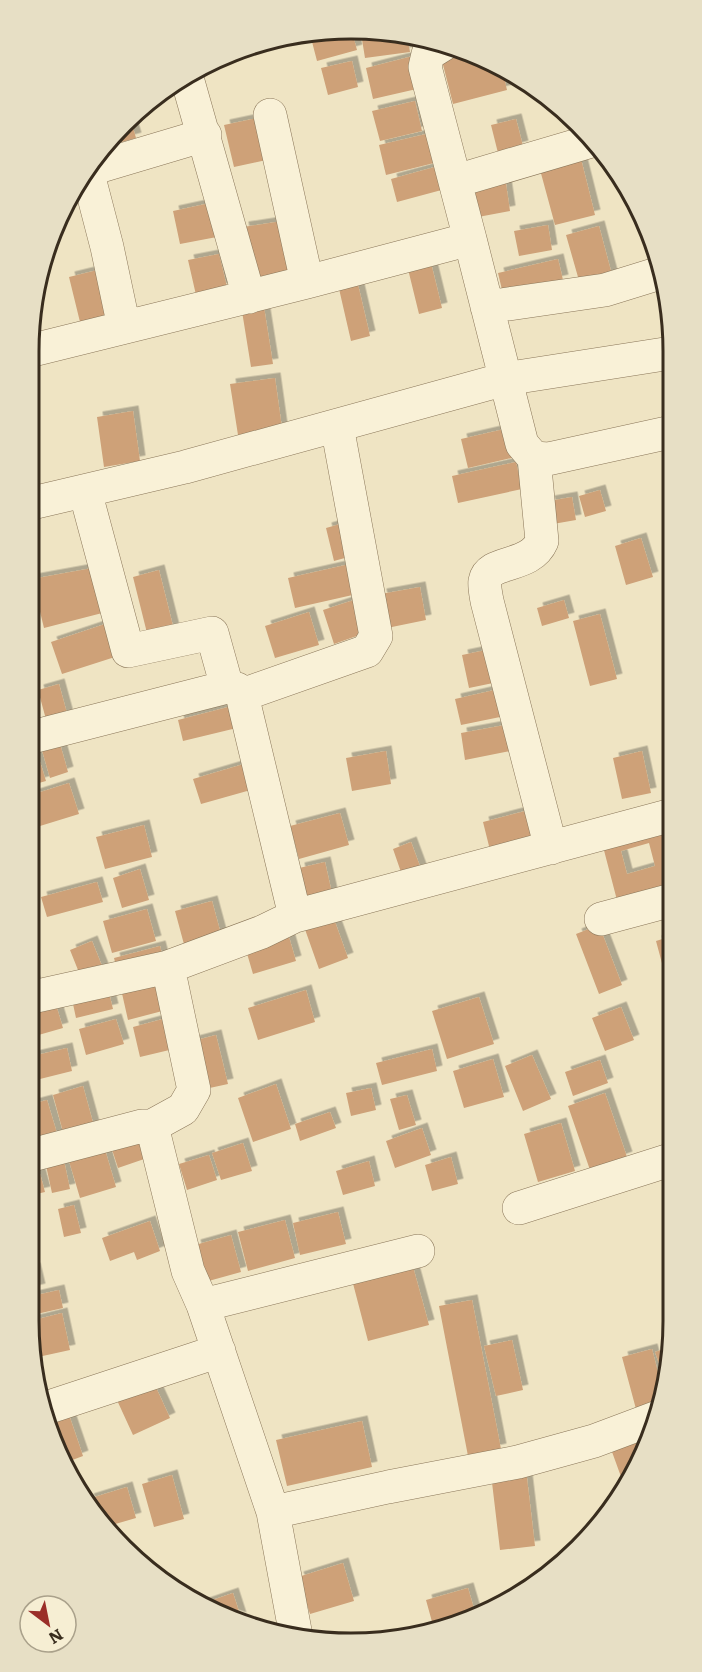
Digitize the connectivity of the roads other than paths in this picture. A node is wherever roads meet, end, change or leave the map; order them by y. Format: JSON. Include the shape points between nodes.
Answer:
{"nodes":[{"id":1,"x":431,"y":50,"type":"edge"},
{"id":2,"x":189,"y":85,"type":"edge"},
{"id":3,"x":270,"y":115,"type":"dead end"},
{"id":4,"x":205,"y":135,"type":"junction"},
{"id":5,"x":584,"y":143,"type":"edge"},
{"id":6,"x":99,"y":166,"type":"edge"},
{"id":7,"x":90,"y":181,"type":"edge"},
{"id":8,"x":456,"y":182,"type":"junction"},
{"id":9,"x":470,"y":238,"type":"junction"},
{"id":10,"x":653,"y":275,"type":"edge"},
{"id":11,"x":307,"y":282,"type":"junction"},
{"id":12,"x":249,"y":297,"type":"junction"},
{"id":13,"x":487,"y":307,"type":"junction"},
{"id":14,"x":124,"y":327,"type":"junction"},
{"id":15,"x":39,"y":348,"type":"edge"},
{"id":16,"x":663,"y":354,"type":"edge"},
{"id":17,"x":505,"y":379,"type":"junction"},
{"id":18,"x":337,"y":426,"type":"junction"},
{"id":19,"x":663,"y":434,"type":"edge"},
{"id":20,"x":534,"y":458,"type":"junction"},
{"id":21,"x":85,"y":490,"type":"junction"},
{"id":22,"x":39,"y":501,"type":"edge"},
{"id":23,"x":235,"y":691,"type":"junction"},
{"id":24,"x":39,"y":736,"type":"edge"},
{"id":25,"x":663,"y":817,"type":"edge"},
{"id":26,"x":551,"y":848,"type":"junction"},
{"id":27,"x":663,"y":902,"type":"edge"},
{"id":28,"x":295,"y":916,"type":"junction"},
{"id":29,"x":601,"y":919,"type":"dead end"},
{"id":30,"x":168,"y":967,"type":"junction"},
{"id":31,"x":39,"y":996,"type":"edge"},
{"id":32,"x":152,"y":1126,"type":"junction"},
{"id":33,"x":39,"y":1153,"type":"edge"},
{"id":34,"x":663,"y":1162,"type":"edge"},
{"id":35,"x":519,"y":1208,"type":"dead end"},
{"id":36,"x":418,"y":1251,"type":"dead end"},
{"id":37,"x":203,"y":1305,"type":"junction"},
{"id":38,"x":219,"y":1351,"type":"junction"},
{"id":39,"x":51,"y":1406,"type":"edge"},
{"id":40,"x":646,"y":1422,"type":"edge"},
{"id":41,"x":273,"y":1512,"type":"junction"},
{"id":42,"x":294,"y":1628,"type":"edge"}],
"edges":[{"from":1,"to":8,"type":"street","via":[[425,67]]},
{"from":2,"to":4,"type":"street"},
{"from":3,"to":11,"type":"street"},
{"from":4,"to":6,"type":"street"},
{"from":4,"to":12,"type":"street"},
{"from":5,"to":8,"type":"street"},
{"from":7,"to":14,"type":"street"},
{"from":8,"to":9,"type":"street"},
{"from":9,"to":11,"type":"street"},
{"from":9,"to":13,"type":"street"},
{"from":10,"to":13,"type":"street","via":[[605,290]]},
{"from":11,"to":12,"type":"street"},
{"from":12,"to":14,"type":"street"},
{"from":13,"to":17,"type":"street"},
{"from":14,"to":15,"type":"street"},
{"from":16,"to":17,"type":"street"},
{"from":17,"to":18,"type":"street"},
{"from":17,"to":20,"type":"street","via":[[522,444]]},
{"from":18,"to":21,"type":"street"},
{"from":18,"to":23,"type":"street","via":[[376,636],[373,645],[367,651]]},
{"from":19,"to":20,"type":"street","via":[[548,459]]},
{"from":20,"to":26,"type":"street","via":[[542,542],[530,557],[498,567],[484,580]]},
{"from":21,"to":22,"type":"street"},
{"from":21,"to":23,"type":"street","via":[[128,651],[212,633]]},
{"from":23,"to":24,"type":"street"},
{"from":23,"to":28,"type":"street"},
{"from":25,"to":26,"type":"street"},
{"from":26,"to":28,"type":"street"},
{"from":27,"to":29,"type":"street"},
{"from":28,"to":30,"type":"street"},
{"from":30,"to":31,"type":"street"},
{"from":30,"to":32,"type":"street","via":[[194,1090],[183,1108]]},
{"from":32,"to":33,"type":"street"},
{"from":32,"to":37,"type":"street","via":[[188,1271]]},
{"from":34,"to":35,"type":"street"},
{"from":36,"to":37,"type":"street"},
{"from":37,"to":38,"type":"street"},
{"from":38,"to":39,"type":"street"},
{"from":38,"to":41,"type":"street"},
{"from":40,"to":41,"type":"street","via":[[518,1462]]},
{"from":41,"to":42,"type":"street"}]}
